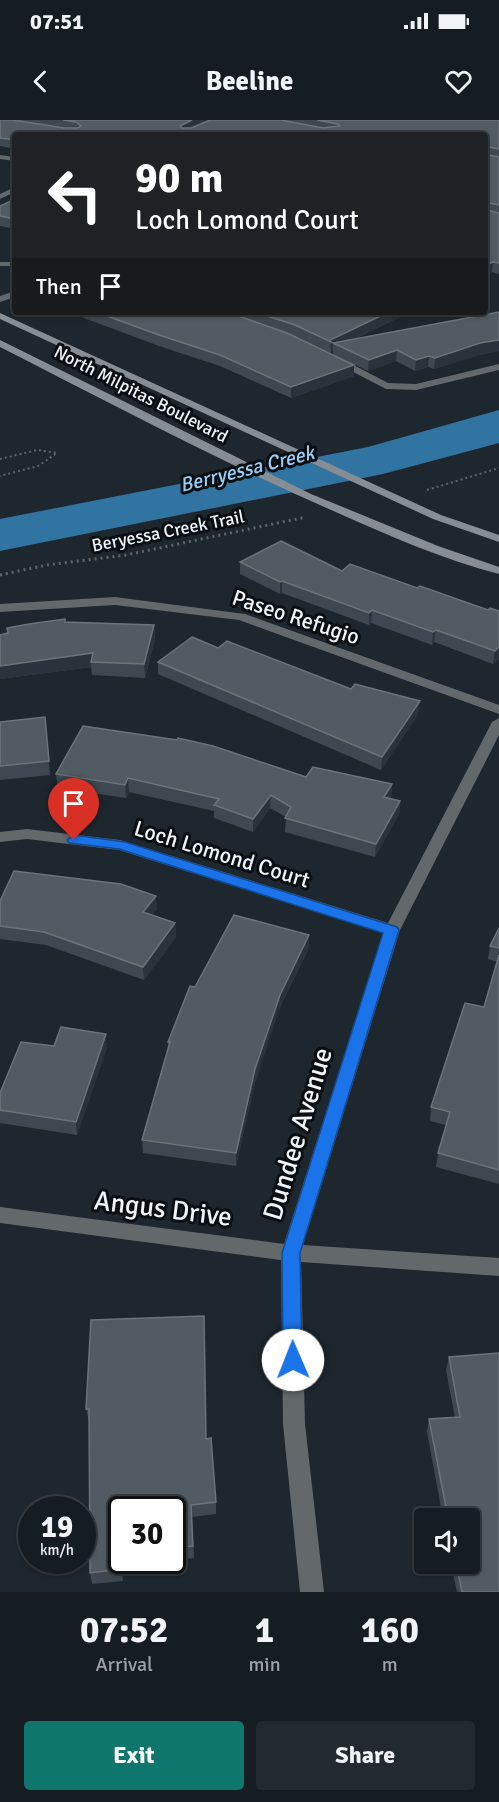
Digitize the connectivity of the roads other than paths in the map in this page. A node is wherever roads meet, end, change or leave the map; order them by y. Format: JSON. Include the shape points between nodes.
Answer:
{"nodes":[{"id":1,"x":0,"y":316,"type":"edge"},
{"id":2,"x":0,"y":343,"type":"edge"},
{"id":3,"x":329,"y":357,"type":"edge"},
{"id":4,"x":499,"y":367,"type":"edge"},
{"id":5,"x":499,"y":538,"type":"edge"},
{"id":6,"x":499,"y":571,"type":"edge"},
{"id":7,"x":0,"y":608,"type":"edge"},
{"id":8,"x":499,"y":710,"type":"edge"},
{"id":9,"x":499,"y":722,"type":"edge"},
{"id":10,"x":0,"y":837,"type":"edge"},
{"id":11,"x":392,"y":930,"type":"junction"},
{"id":12,"x":0,"y":1215,"type":"edge"},
{"id":13,"x":291,"y":1253,"type":"junction"},
{"id":14,"x":499,"y":1267,"type":"edge"},
{"id":15,"x":312,"y":1592,"type":"edge"}],
"edges":[{"from":1,"to":5,"type":"main road","name":"North Milpitas Boulevard","via":[[437,517]]},
{"from":2,"to":6,"type":"main road","name":"North Milpitas Boulevard","via":[[340,510]]},
{"from":3,"to":4,"type":"street","via":[[386,386],[416,387]]},
{"from":7,"to":8,"type":"street","name":"Paseo Refugio","via":[[115,601],[240,617]]},
{"from":9,"to":11,"type":"street","name":"Dundee Avenue"},
{"from":10,"to":11,"type":"street","name":"Loch Lomond Court","via":[[27,834],[120,845]]},
{"from":11,"to":13,"type":"street","name":"Dundee Avenue"},
{"from":12,"to":13,"type":"street","name":"Angus Drive"},
{"from":13,"to":14,"type":"street","name":"Angus Drive"},
{"from":13,"to":15,"type":"street","name":"Dundee Avenue","via":[[294,1424]]}]}
